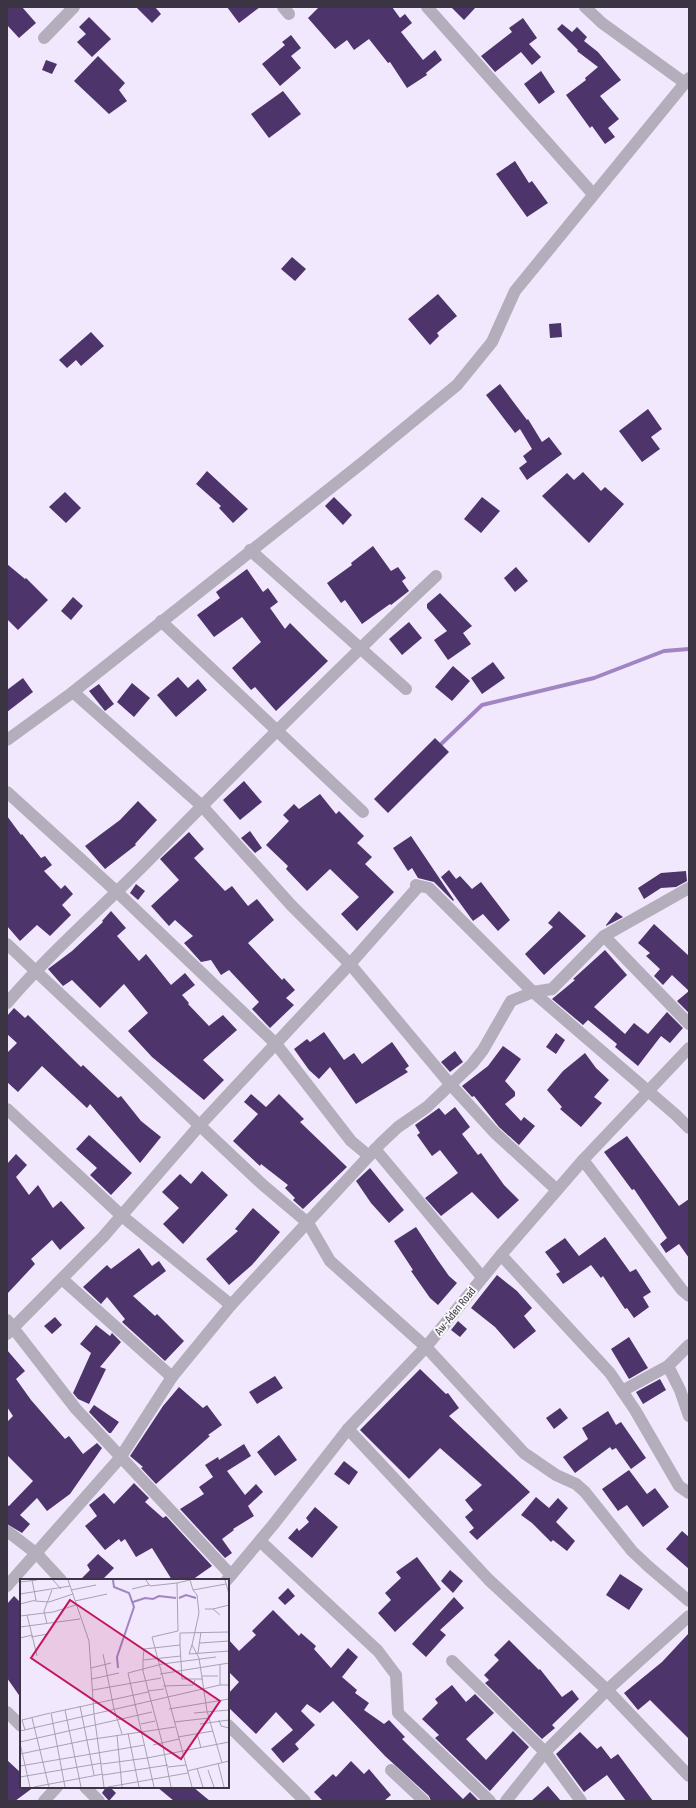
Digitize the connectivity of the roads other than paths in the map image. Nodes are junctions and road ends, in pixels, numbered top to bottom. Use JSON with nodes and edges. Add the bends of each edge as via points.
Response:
{"nodes":[{"id":1,"x":74,"y":7,"type":"edge"},
{"id":2,"x":426,"y":7,"type":"edge"},
{"id":3,"x":585,"y":7,"type":"edge"},
{"id":4,"x":44,"y":38,"type":"dead end"},
{"id":5,"x":687,"y":80,"type":"edge"},
{"id":6,"x":593,"y":194,"type":"junction"},
{"id":7,"x":250,"y":550,"type":"junction"},
{"id":8,"x":436,"y":576,"type":"dead end"},
{"id":9,"x":161,"y":621,"type":"junction"},
{"id":10,"x":360,"y":647,"type":"junction"},
{"id":11,"x":406,"y":689,"type":"dead end"},
{"id":12,"x":72,"y":692,"type":"junction"},
{"id":13,"x":276,"y":730,"type":"junction"},
{"id":14,"x":7,"y":740,"type":"edge"},
{"id":15,"x":7,"y":792,"type":"edge"},
{"id":16,"x":202,"y":806,"type":"junction"},
{"id":17,"x":363,"y":812,"type":"dead end"},
{"id":18,"x":689,"y":888,"type":"edge"},
{"id":19,"x":117,"y":892,"type":"junction"},
{"id":20,"x":604,"y":936,"type":"junction"},
{"id":21,"x":7,"y":944,"type":"edge"},
{"id":22,"x":350,"y":964,"type":"junction"},
{"id":23,"x":35,"y":970,"type":"junction"},
{"id":24,"x":533,"y":992,"type":"junction"},
{"id":25,"x":7,"y":1003,"type":"edge"},
{"id":26,"x":689,"y":1024,"type":"edge"},
{"id":27,"x":276,"y":1044,"type":"junction"},
{"id":28,"x":689,"y":1048,"type":"edge"},
{"id":29,"x":450,"y":1084,"type":"junction"},
{"id":30,"x":647,"y":1091,"type":"junction"},
{"id":31,"x":7,"y":1109,"type":"edge"},
{"id":32,"x":200,"y":1125,"type":"junction"},
{"id":33,"x":689,"y":1128,"type":"edge"},
{"id":34,"x":372,"y":1153,"type":"junction"},
{"id":35,"x":583,"y":1160,"type":"junction"},
{"id":36,"x":557,"y":1190,"type":"junction"},
{"id":37,"x":122,"y":1216,"type":"junction"},
{"id":38,"x":308,"y":1223,"type":"junction"},
{"id":39,"x":501,"y":1255,"type":"junction"},
{"id":40,"x":482,"y":1277,"type":"junction"},
{"id":41,"x":62,"y":1279,"type":"junction"},
{"id":42,"x":689,"y":1296,"type":"edge"},
{"id":43,"x":231,"y":1305,"type":"junction"},
{"id":44,"x":9,"y":1327,"type":"edge"},
{"id":45,"x":689,"y":1345,"type":"edge"},
{"id":46,"x":426,"y":1347,"type":"junction"},
{"id":47,"x":668,"y":1366,"type":"junction"},
{"id":48,"x":172,"y":1377,"type":"junction"},
{"id":49,"x":622,"y":1391,"type":"junction"},
{"id":50,"x":689,"y":1416,"type":"edge"},
{"id":51,"x":348,"y":1429,"type":"junction"},
{"id":52,"x":120,"y":1458,"type":"junction"},
{"id":53,"x":689,"y":1493,"type":"edge"},
{"id":54,"x":7,"y":1531,"type":"edge"},
{"id":55,"x":260,"y":1541,"type":"junction"},
{"id":56,"x":37,"y":1554,"type":"junction"},
{"id":57,"x":229,"y":1578,"type":"edge"},
{"id":58,"x":60,"y":1579,"type":"edge"},
{"id":59,"x":7,"y":1586,"type":"edge"},
{"id":60,"x":689,"y":1601,"type":"edge"},
{"id":61,"x":689,"y":1616,"type":"edge"},
{"id":62,"x":452,"y":1661,"type":"dead end"},
{"id":63,"x":607,"y":1690,"type":"junction"},
{"id":64,"x":7,"y":1712,"type":"edge"},
{"id":65,"x":20,"y":1725,"type":"edge"},
{"id":66,"x":229,"y":1726,"type":"edge"},
{"id":67,"x":545,"y":1752,"type":"junction"},
{"id":68,"x":391,"y":1770,"type":"dead end"},
{"id":69,"x":689,"y":1776,"type":"edge"},
{"id":70,"x":56,"y":1788,"type":"edge"},
{"id":71,"x":86,"y":1788,"type":"edge"},
{"id":72,"x":300,"y":1799,"type":"edge"},
{"id":73,"x":44,"y":1801,"type":"edge"},
{"id":74,"x":99,"y":1801,"type":"edge"},
{"id":75,"x":424,"y":1801,"type":"edge"},
{"id":76,"x":490,"y":1801,"type":"edge"},
{"id":77,"x":506,"y":1801,"type":"edge"},
{"id":78,"x":581,"y":1801,"type":"edge"}],
"edges":[{"from":1,"to":4,"type":"street"},
{"from":2,"to":6,"type":"street"},
{"from":3,"to":5,"type":"street","via":[[602,23]]},
{"from":5,"to":6,"type":"street"},
{"from":6,"to":7,"type":"street","via":[[515,291],[492,342],[457,385]]},
{"from":7,"to":9,"type":"street"},
{"from":7,"to":10,"type":"street"},
{"from":8,"to":10,"type":"street"},
{"from":9,"to":12,"type":"street"},
{"from":9,"to":13,"type":"street"},
{"from":10,"to":11,"type":"street"},
{"from":10,"to":13,"type":"street"},
{"from":12,"to":14,"type":"street"},
{"from":12,"to":16,"type":"street"},
{"from":13,"to":16,"type":"street"},
{"from":13,"to":17,"type":"street"},
{"from":15,"to":19,"type":"street"},
{"from":16,"to":19,"type":"street"},
{"from":16,"to":22,"type":"street","via":[[291,905]]},
{"from":18,"to":20,"type":"street"},
{"from":19,"to":23,"type":"street"},
{"from":19,"to":27,"type":"street"},
{"from":20,"to":24,"type":"street","via":[[552,989]]},
{"from":20,"to":26,"type":"street"},
{"from":21,"to":23,"type":"street"},
{"from":22,"to":24,"type":"street","via":[[416,885],[430,888]]},
{"from":22,"to":27,"type":"street"},
{"from":22,"to":29,"type":"street"},
{"from":23,"to":25,"type":"street"},
{"from":23,"to":32,"type":"street"},
{"from":24,"to":29,"type":"street","via":[[511,1001],[483,1050]]},
{"from":24,"to":30,"type":"street"},
{"from":27,"to":32,"type":"street"},
{"from":27,"to":34,"type":"street","via":[[352,1141]]},
{"from":28,"to":30,"type":"street","name":"Aw-Aden Road"},
{"from":29,"to":34,"type":"street","via":[[427,1107],[398,1127]]},
{"from":29,"to":36,"type":"street","via":[[494,1132]]},
{"from":30,"to":33,"type":"street"},
{"from":30,"to":35,"type":"street","name":"Aw-Aden Road"},
{"from":31,"to":37,"type":"street"},
{"from":32,"to":37,"type":"street"},
{"from":32,"to":38,"type":"street","via":[[263,1185]]},
{"from":34,"to":38,"type":"street"},
{"from":34,"to":40,"type":"street"},
{"from":35,"to":36,"type":"street","name":"Aw-Aden Road"},
{"from":35,"to":42,"type":"street"},
{"from":36,"to":39,"type":"street","name":"Aw-Aden Road"},
{"from":37,"to":41,"type":"street"},
{"from":37,"to":43,"type":"street"},
{"from":38,"to":43,"type":"street"},
{"from":38,"to":46,"type":"street","via":[[330,1260]]},
{"from":39,"to":40,"type":"street","name":"Aw-Aden Road"},
{"from":39,"to":49,"type":"street","via":[[610,1373]]},
{"from":40,"to":46,"type":"street","name":"Aw-Aden Road"},
{"from":41,"to":44,"type":"street"},
{"from":41,"to":48,"type":"street"},
{"from":43,"to":48,"type":"street"},
{"from":44,"to":52,"type":"street"},
{"from":45,"to":47,"type":"street"},
{"from":46,"to":51,"type":"street","name":"Aw-Aden Road"},
{"from":46,"to":60,"type":"street","via":[[524,1453],[585,1492],[632,1551]]},
{"from":47,"to":49,"type":"street"},
{"from":47,"to":50,"type":"street"},
{"from":48,"to":52,"type":"street"},
{"from":49,"to":53,"type":"street","via":[[679,1486]]},
{"from":51,"to":55,"type":"street","name":"Aw-Aden Road"},
{"from":51,"to":63,"type":"street","via":[[489,1580]]},
{"from":52,"to":56,"type":"street"},
{"from":52,"to":57,"type":"street"},
{"from":54,"to":56,"type":"street"},
{"from":55,"to":57,"type":"street","name":"Aw-Aden Road"},
{"from":55,"to":76,"type":"street","via":[[378,1651],[396,1675],[398,1713]]},
{"from":56,"to":58,"type":"street"},
{"from":56,"to":59,"type":"street"},
{"from":61,"to":63,"type":"street"},
{"from":62,"to":67,"type":"street"},
{"from":63,"to":67,"type":"street"},
{"from":63,"to":69,"type":"street"},
{"from":64,"to":65,"type":"street"},
{"from":66,"to":72,"type":"street"},
{"from":67,"to":77,"type":"street"},
{"from":67,"to":78,"type":"street"},
{"from":68,"to":75,"type":"street"},
{"from":70,"to":73,"type":"street"},
{"from":71,"to":74,"type":"street"}]}
